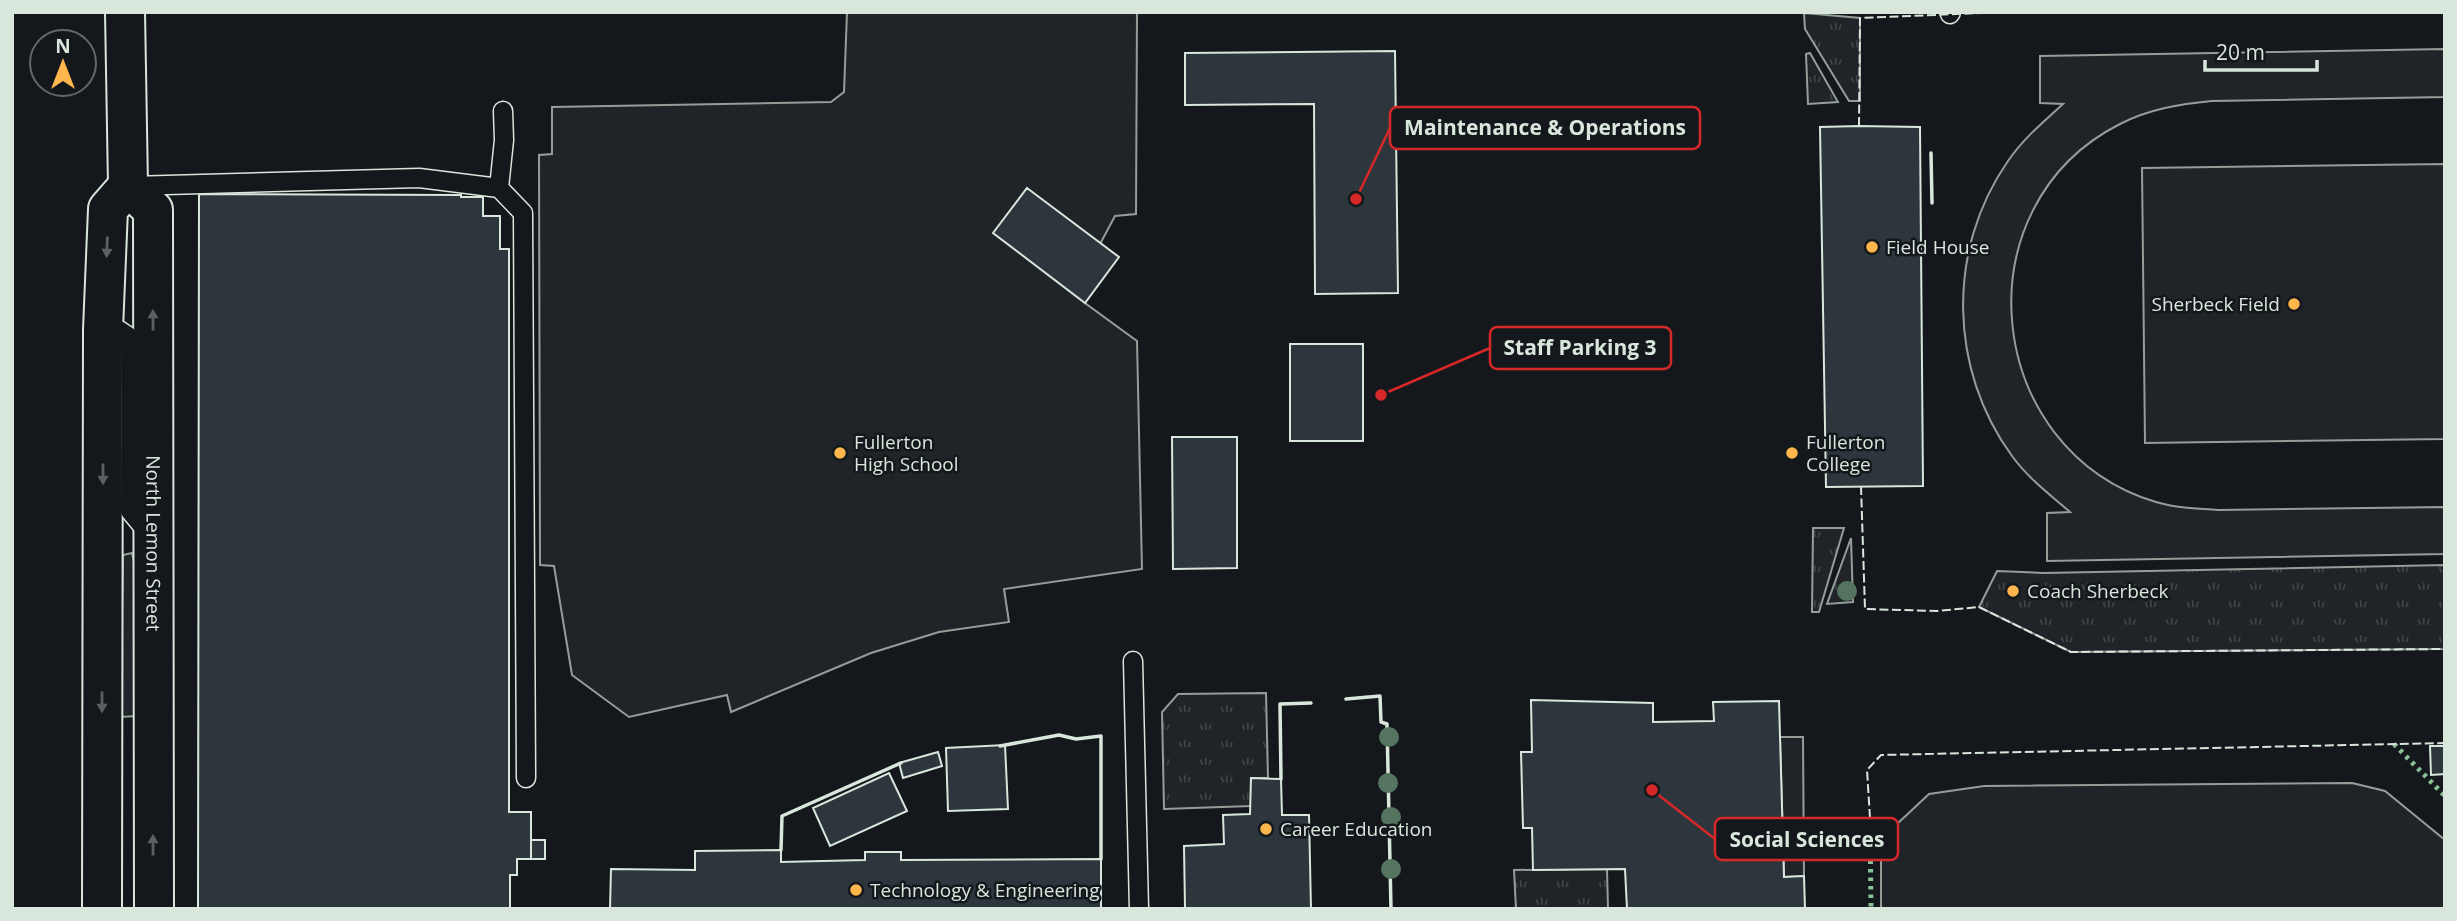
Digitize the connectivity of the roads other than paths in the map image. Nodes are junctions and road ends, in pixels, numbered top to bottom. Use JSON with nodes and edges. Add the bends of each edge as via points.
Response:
{"nodes":[{"id":1,"x":125,"y":12,"type":"edge"},
{"id":2,"x":503,"y":111,"type":"dead end"},
{"id":3,"x":128,"y":186,"type":"junction"},
{"id":4,"x":499,"y":188,"type":"junction"},
{"id":5,"x":103,"y":330,"type":"junction"},
{"id":6,"x":154,"y":540,"type":"junction"},
{"id":7,"x":1133,"y":661,"type":"dead end"},
{"id":8,"x":526,"y":778,"type":"dead end"},
{"id":9,"x":103,"y":909,"type":"edge"},
{"id":10,"x":154,"y":909,"type":"edge"},
{"id":11,"x":1139,"y":909,"type":"edge"}],
"edges":[{"from":1,"to":3,"type":"street"},
{"from":2,"to":4,"type":"lane","via":[[505,140]]},
{"from":3,"to":4,"type":"lane","via":[[419,178]]},
{"from":3,"to":5,"type":"street","one_way":true,"via":[[108,209]]},
{"from":6,"to":3,"type":"street","name":"North Lemon Street","one_way":true,"via":[[153,210]]},
{"from":4,"to":8,"type":"lane","via":[[523,213]]},
{"from":5,"to":6,"type":"lane","via":[[119,330],[128,336],[130,511]]},
{"from":5,"to":9,"type":"street","one_way":true},
{"from":10,"to":6,"type":"street","name":"North Lemon Street","one_way":true},
{"from":7,"to":11,"type":"lane"}]}
